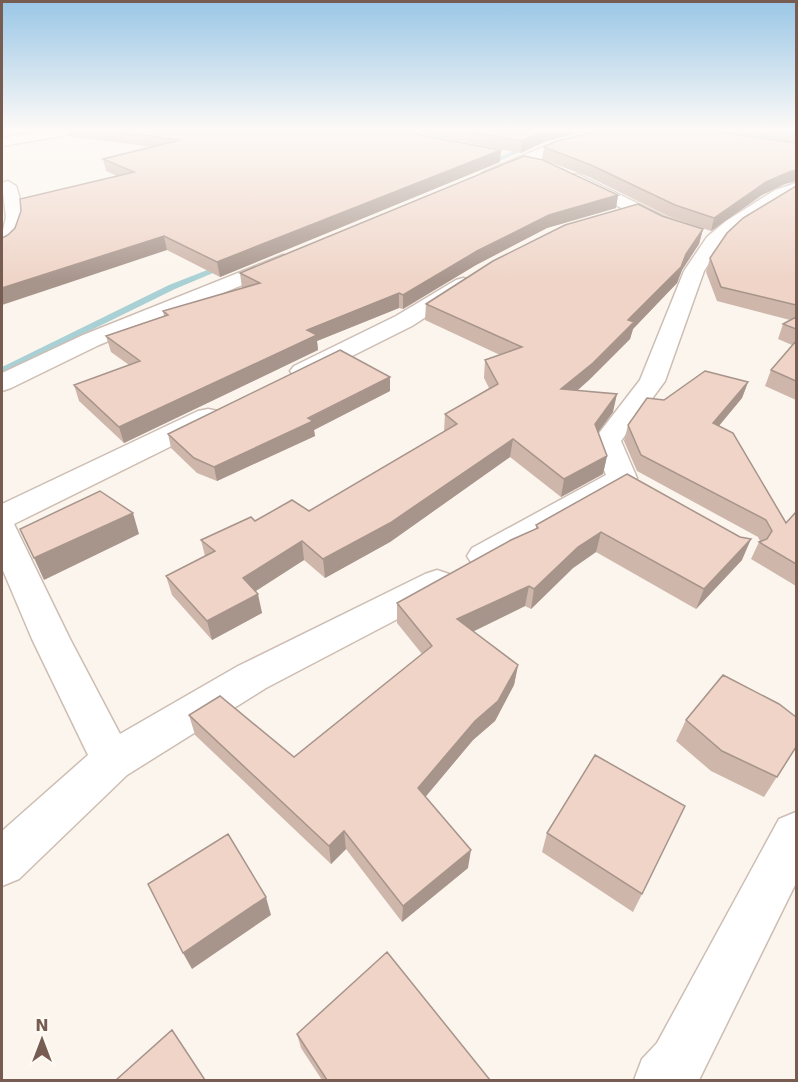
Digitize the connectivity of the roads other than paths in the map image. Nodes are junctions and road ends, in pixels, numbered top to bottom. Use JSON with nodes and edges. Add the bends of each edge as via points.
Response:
{"nodes":[{"id":1,"x":581,"y":181,"type":"edge"},
{"id":2,"x":8,"y":186,"type":"dead end"},
{"id":3,"x":796,"y":188,"type":"edge"},
{"id":4,"x":635,"y":210,"type":"junction"},
{"id":5,"x":600,"y":220,"type":"edge"},
{"id":6,"x":698,"y":235,"type":"junction"},
{"id":7,"x":2,"y":245,"type":"edge"},
{"id":8,"x":299,"y":254,"type":"edge"},
{"id":9,"x":484,"y":271,"type":"edge"},
{"id":10,"x":2,"y":383,"type":"edge"},
{"id":11,"x":277,"y":383,"type":"edge"},
{"id":12,"x":224,"y":409,"type":"edge"},
{"id":13,"x":622,"y":478,"type":"junction"},
{"id":14,"x":652,"y":495,"type":"edge"},
{"id":15,"x":2,"y":517,"type":"edge"},
{"id":16,"x":2,"y":531,"type":"edge"},
{"id":17,"x":112,"y":761,"type":"junction"},
{"id":18,"x":796,"y":835,"type":"edge"},
{"id":19,"x":2,"y":861,"type":"edge"},
{"id":20,"x":679,"y":1075,"type":"edge"}],
"edges":[{"from":1,"to":4,"type":"street"},
{"from":2,"to":7,"type":"street","via":[[17,217],[16,226]]},
{"from":3,"to":6,"type":"street","via":[[732,225]]},
{"from":4,"to":5,"type":"street"},
{"from":4,"to":6,"type":"street"},
{"from":6,"to":13,"type":"street","via":[[694,272],[652,381],[607,441]]},
{"from":8,"to":10,"type":"street","via":[[91,340]]},
{"from":9,"to":11,"type":"street","via":[[404,321]]},
{"from":12,"to":15,"type":"street"},
{"from":13,"to":14,"type":"street"},
{"from":13,"to":17,"type":"street","via":[[414,596],[252,677]]},
{"from":16,"to":17,"type":"street"},
{"from":17,"to":19,"type":"street"},
{"from":18,"to":20,"type":"street"}]}
